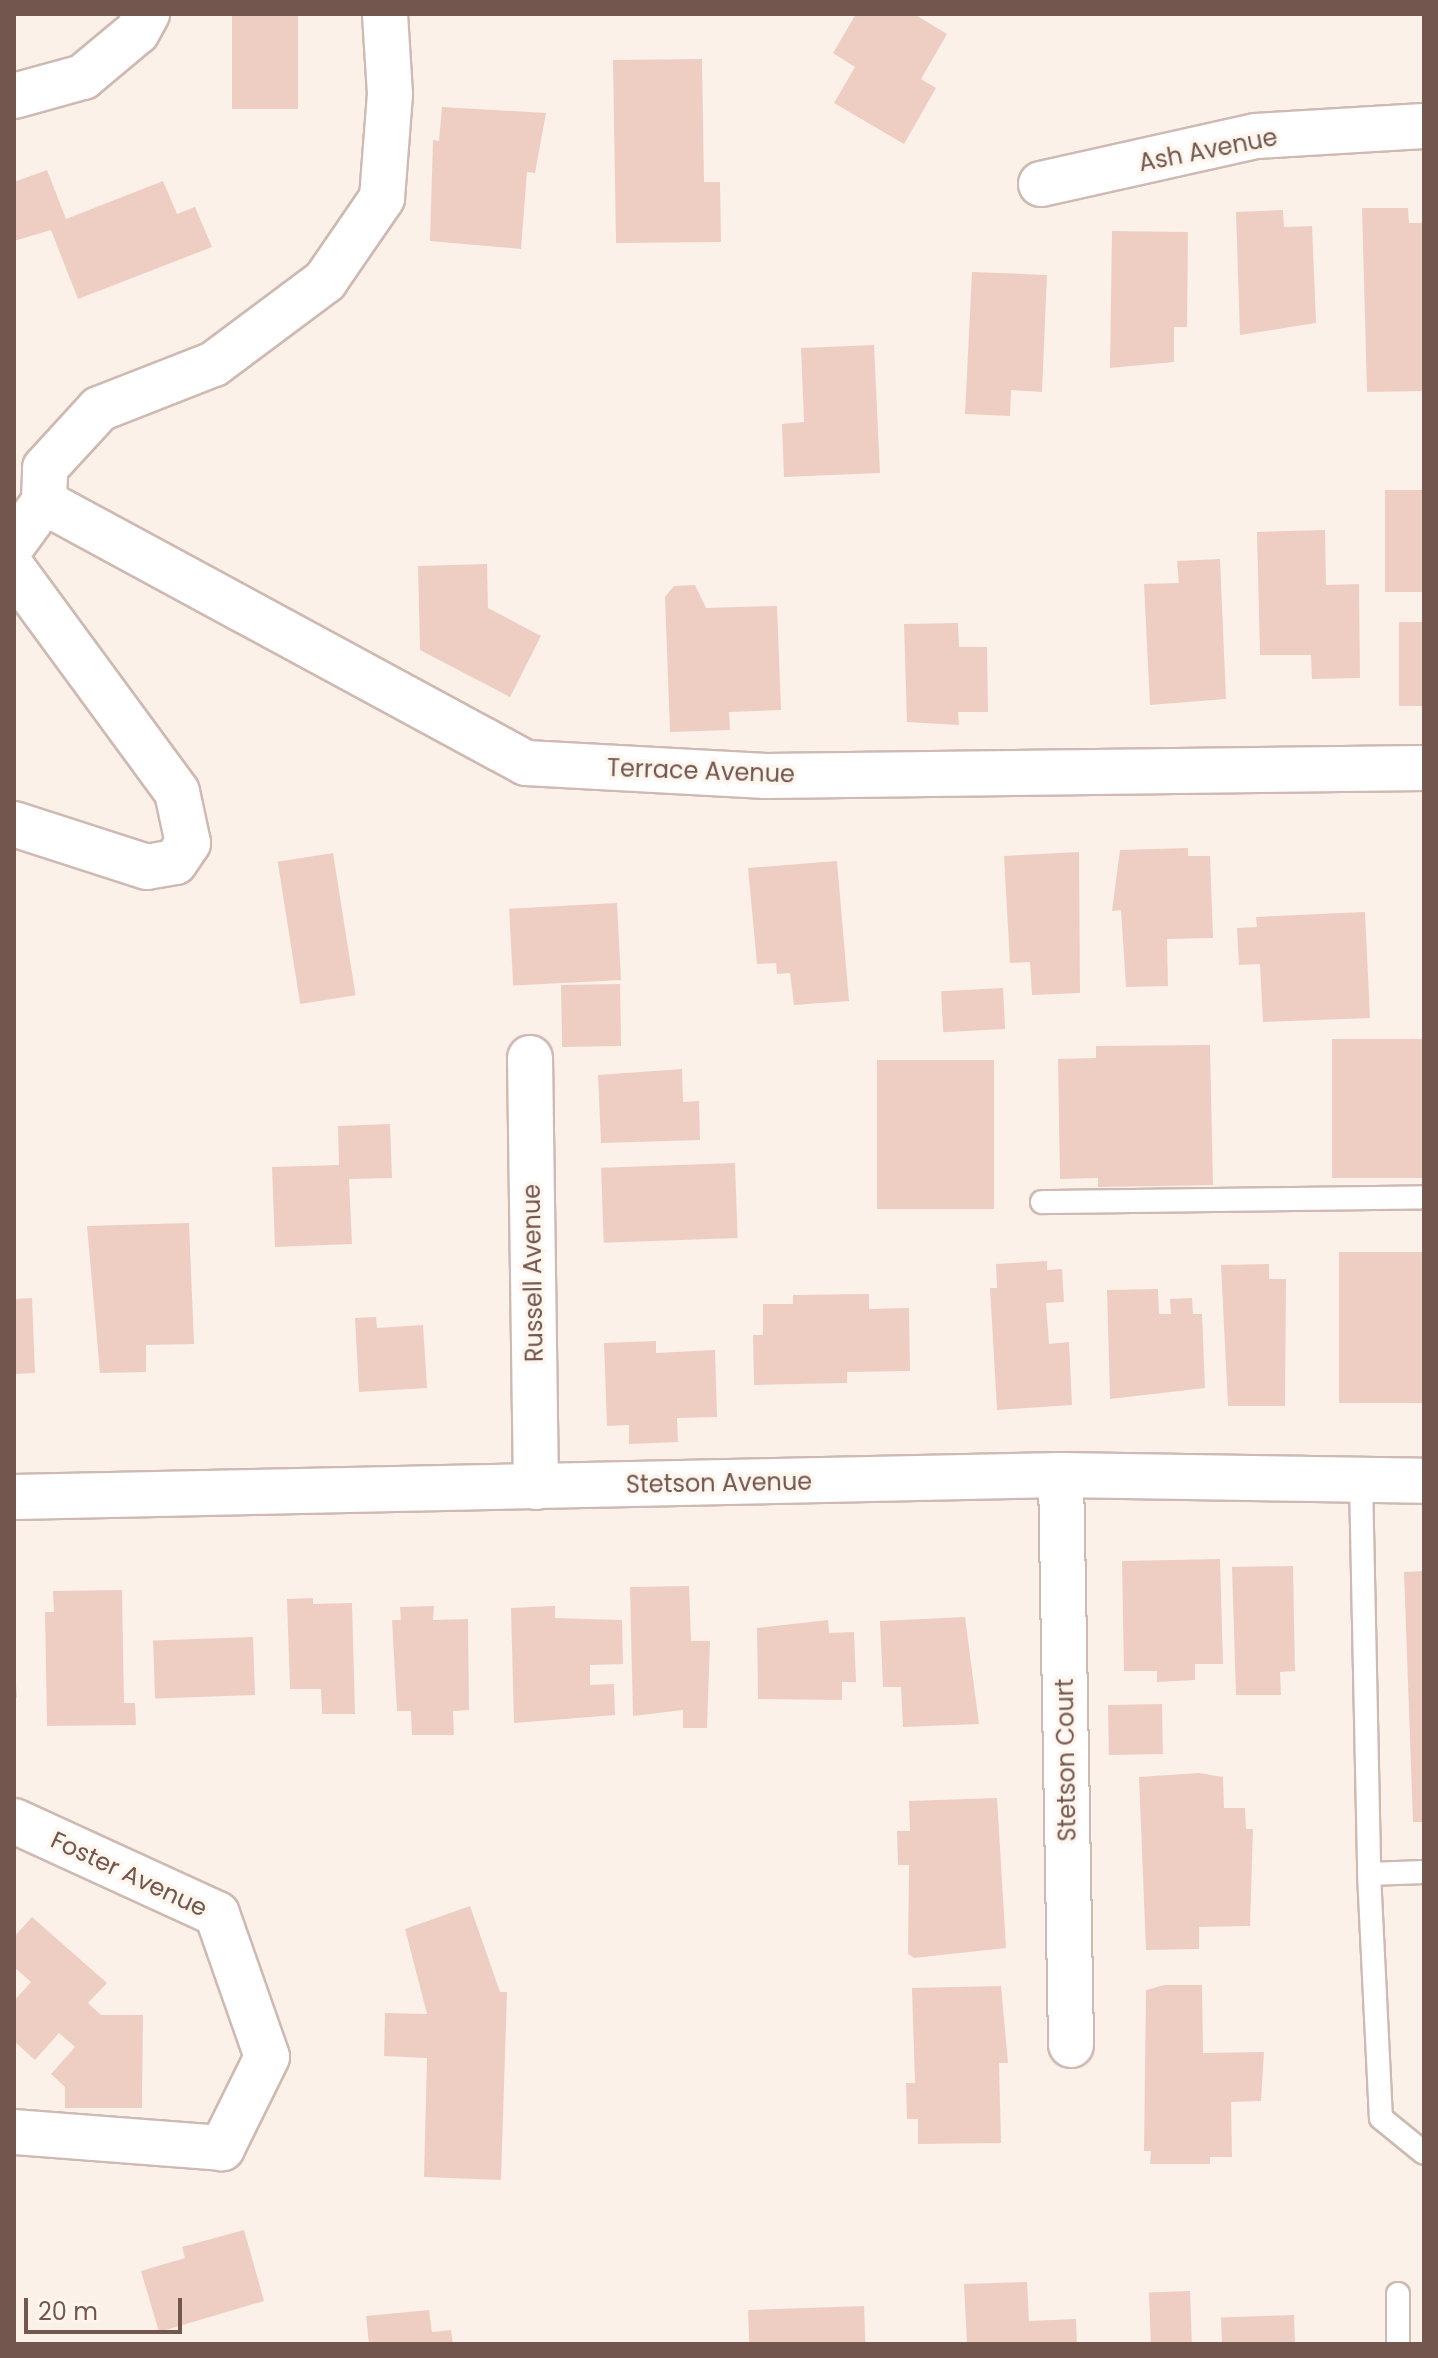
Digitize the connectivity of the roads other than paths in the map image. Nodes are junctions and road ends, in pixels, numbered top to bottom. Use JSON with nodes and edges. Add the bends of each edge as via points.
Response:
{"nodes":[{"id":1,"x":147,"y":14,"type":"edge"},
{"id":2,"x":385,"y":14,"type":"edge"},
{"id":3,"x":14,"y":96,"type":"edge"},
{"id":4,"x":1424,"y":126,"type":"edge"},
{"id":5,"x":1041,"y":184,"type":"dead end"},
{"id":6,"x":44,"y":502,"type":"junction"},
{"id":7,"x":14,"y":543,"type":"edge"},
{"id":8,"x":14,"y":570,"type":"edge"},
{"id":9,"x":1424,"y":768,"type":"edge"},
{"id":10,"x":14,"y":824,"type":"edge"},
{"id":11,"x":530,"y":1058,"type":"dead end"},
{"id":12,"x":1424,"y":1197,"type":"edge"},
{"id":13,"x":1042,"y":1202,"type":"dead end"},
{"id":14,"x":1061,"y":1475,"type":"junction"},
{"id":15,"x":1361,"y":1480,"type":"junction"},
{"id":16,"x":1424,"y":1481,"type":"edge"},
{"id":17,"x":536,"y":1487,"type":"junction"},
{"id":18,"x":14,"y":1497,"type":"edge"},
{"id":19,"x":14,"y":1821,"type":"edge"},
{"id":20,"x":1424,"y":1872,"type":"edge"},
{"id":21,"x":1369,"y":1874,"type":"junction"},
{"id":22,"x":1071,"y":2045,"type":"dead end"},
{"id":23,"x":14,"y":2132,"type":"edge"},
{"id":24,"x":1424,"y":2153,"type":"edge"},
{"id":25,"x":1398,"y":2294,"type":"dead end"},
{"id":26,"x":1398,"y":2344,"type":"edge"}],
"edges":[{"from":1,"to":3,"type":"street","via":[[137,32],[83,77]]},
{"from":2,"to":6,"type":"street","via":[[390,94],[382,198],[325,281],[214,364],[99,409],[45,468]]},
{"from":4,"to":5,"type":"street","name":"Ash Avenue","via":[[1256,136]]},
{"from":6,"to":7,"type":"street"},
{"from":6,"to":9,"type":"street","name":"Terrace Avenue","via":[[526,763],[766,776]]},
{"from":8,"to":10,"type":"street","via":[[177,792],[188,843],[175,862],[147,867]]},
{"from":11,"to":17,"type":"street","name":"Russell Avenue"},
{"from":12,"to":13,"type":"lane"},
{"from":14,"to":15,"type":"street","name":"Stetson Avenue"},
{"from":14,"to":17,"type":"street","name":"Stetson Avenue"},
{"from":14,"to":22,"type":"street","name":"Stetson Court"},
{"from":15,"to":16,"type":"street","name":"Stetson Avenue"},
{"from":15,"to":21,"type":"lane"},
{"from":17,"to":18,"type":"street","name":"Stetson Avenue"},
{"from":19,"to":23,"type":"street","name":"Foster Avenue","via":[[217,1914],[267,2057],[222,2148]]},
{"from":20,"to":21,"type":"lane"},
{"from":21,"to":24,"type":"lane","via":[[1381,2118]]},
{"from":25,"to":26,"type":"lane"}]}
